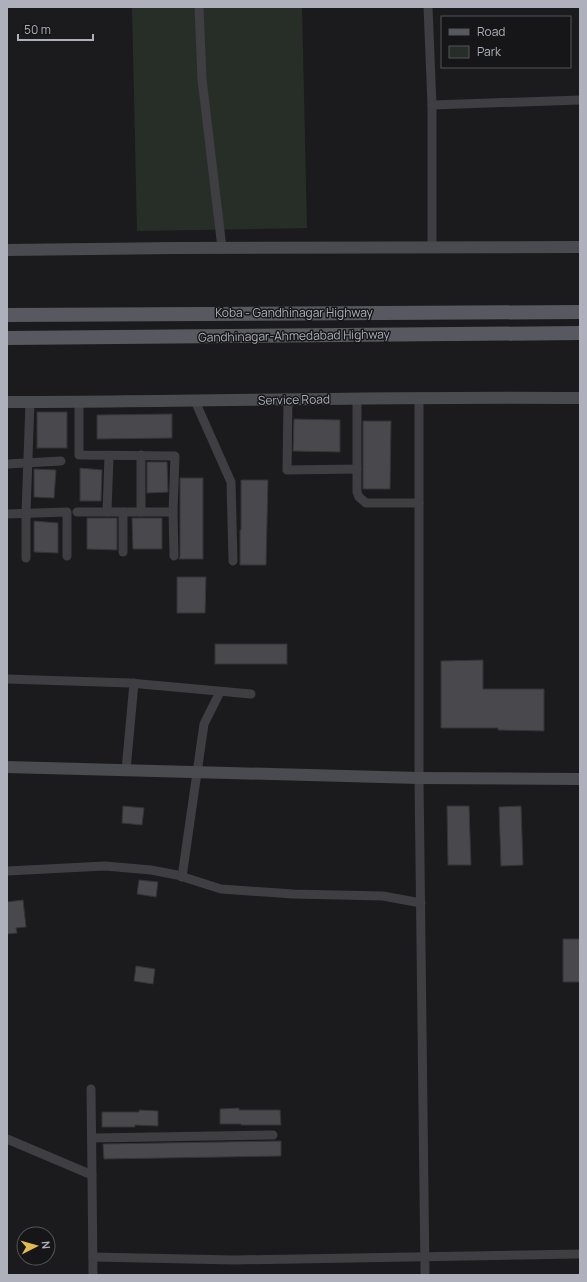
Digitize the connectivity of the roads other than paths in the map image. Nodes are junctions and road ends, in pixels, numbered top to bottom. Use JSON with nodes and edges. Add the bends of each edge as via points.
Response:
{"nodes":[{"id":1,"x":199,"y":7,"type":"edge"},
{"id":2,"x":428,"y":7,"type":"edge"},
{"id":3,"x":580,"y":100,"type":"edge"},
{"id":4,"x":432,"y":105,"type":"junction"},
{"id":5,"x":432,"y":247,"type":"junction"},
{"id":6,"x":580,"y":247,"type":"edge"},
{"id":7,"x":222,"y":248,"type":"junction"},
{"id":8,"x":7,"y":250,"type":"edge"},
{"id":9,"x":580,"y":312,"type":"edge"},
{"id":10,"x":7,"y":315,"type":"edge"},
{"id":11,"x":580,"y":333,"type":"edge"},
{"id":12,"x":7,"y":338,"type":"edge"},
{"id":13,"x":419,"y":397,"type":"junction"},
{"id":14,"x":357,"y":398,"type":"junction"},
{"id":15,"x":580,"y":398,"type":"edge"},
{"id":16,"x":288,"y":400,"type":"junction"},
{"id":17,"x":79,"y":401,"type":"junction"},
{"id":18,"x":195,"y":401,"type":"junction"},
{"id":19,"x":7,"y":402,"type":"edge"},
{"id":20,"x":30,"y":402,"type":"junction"},
{"id":21,"x":141,"y":455,"type":"junction"},
{"id":22,"x":109,"y":456,"type":"junction"},
{"id":23,"x":61,"y":461,"type":"dead end"},
{"id":24,"x":28,"y":462,"type":"junction"},
{"id":25,"x":7,"y":464,"type":"edge"},
{"id":26,"x":357,"y":469,"type":"junction"},
{"id":27,"x":419,"y":503,"type":"junction"},
{"id":28,"x":77,"y":512,"type":"dead end"},
{"id":29,"x":108,"y":512,"type":"junction"},
{"id":30,"x":123,"y":512,"type":"junction"},
{"id":31,"x":141,"y":512,"type":"junction"},
{"id":32,"x":173,"y":512,"type":"junction"},
{"id":33,"x":26,"y":513,"type":"junction"},
{"id":34,"x":7,"y":514,"type":"edge"},
{"id":35,"x":123,"y":552,"type":"dead end"},
{"id":36,"x":67,"y":556,"type":"dead end"},
{"id":37,"x":174,"y":556,"type":"dead end"},
{"id":38,"x":26,"y":558,"type":"dead end"},
{"id":39,"x":233,"y":562,"type":"dead end"},
{"id":40,"x":7,"y":679,"type":"edge"},
{"id":41,"x":134,"y":683,"type":"junction"},
{"id":42,"x":220,"y":692,"type":"junction"},
{"id":43,"x":251,"y":694,"type":"dead end"},
{"id":44,"x":7,"y":767,"type":"edge"},
{"id":45,"x":126,"y":770,"type":"junction"},
{"id":46,"x":198,"y":771,"type":"junction"},
{"id":47,"x":420,"y":778,"type":"junction"},
{"id":48,"x":580,"y":779,"type":"edge"},
{"id":49,"x":7,"y":871,"type":"edge"},
{"id":50,"x":182,"y":877,"type":"junction"},
{"id":51,"x":421,"y":903,"type":"junction"},
{"id":52,"x":91,"y":1089,"type":"dead end"},
{"id":53,"x":273,"y":1135,"type":"dead end"},
{"id":54,"x":92,"y":1138,"type":"junction"},
{"id":55,"x":7,"y":1139,"type":"edge"},
{"id":56,"x":92,"y":1175,"type":"junction"},
{"id":57,"x":580,"y":1254,"type":"edge"},
{"id":58,"x":425,"y":1256,"type":"junction"},
{"id":59,"x":93,"y":1257,"type":"junction"},
{"id":60,"x":93,"y":1275,"type":"edge"},
{"id":61,"x":426,"y":1275,"type":"edge"}],
"edges":[{"from":1,"to":7,"type":"street","via":[[202,79]]},
{"from":2,"to":4,"type":"street"},
{"from":3,"to":4,"type":"street"},
{"from":4,"to":5,"type":"street"},
{"from":5,"to":6,"type":"street"},
{"from":5,"to":7,"type":"street"},
{"from":7,"to":8,"type":"street"},
{"from":9,"to":10,"type":"main road","name":"Koba - Gandhinagar Highway"},
{"from":11,"to":12,"type":"main road","name":"Gandhinagar-Ahmedabad Highway"},
{"from":13,"to":14,"type":"street","name":"Service Road"},
{"from":13,"to":15,"type":"street","name":"Service Road"},
{"from":13,"to":27,"type":"street"},
{"from":14,"to":16,"type":"street","name":"Service Road"},
{"from":14,"to":26,"type":"street"},
{"from":16,"to":18,"type":"street","name":"Service Road"},
{"from":16,"to":26,"type":"street","via":[[287,470]]},
{"from":17,"to":18,"type":"street","name":"Service Road"},
{"from":17,"to":20,"type":"street","name":"Service Road"},
{"from":17,"to":22,"type":"street","via":[[79,455]]},
{"from":18,"to":39,"type":"street","via":[[231,482]]},
{"from":19,"to":20,"type":"street","name":"Service Road"},
{"from":20,"to":24,"type":"street"},
{"from":21,"to":22,"type":"street"},
{"from":21,"to":31,"type":"street"},
{"from":21,"to":32,"type":"street","via":[[175,456]]},
{"from":22,"to":29,"type":"street"},
{"from":23,"to":24,"type":"street"},
{"from":24,"to":25,"type":"street"},
{"from":24,"to":33,"type":"street"},
{"from":26,"to":27,"type":"street","via":[[357,492],[362,501]]},
{"from":27,"to":47,"type":"street"},
{"from":28,"to":29,"type":"street"},
{"from":29,"to":30,"type":"street"},
{"from":30,"to":31,"type":"street"},
{"from":30,"to":35,"type":"street"},
{"from":31,"to":32,"type":"street"},
{"from":32,"to":37,"type":"street"},
{"from":33,"to":34,"type":"street"},
{"from":33,"to":36,"type":"street","via":[[67,512]]},
{"from":33,"to":38,"type":"street"},
{"from":40,"to":41,"type":"street"},
{"from":41,"to":42,"type":"street"},
{"from":41,"to":45,"type":"street"},
{"from":42,"to":43,"type":"street"},
{"from":42,"to":46,"type":"street","via":[[204,724]]},
{"from":44,"to":45,"type":"street"},
{"from":45,"to":46,"type":"street"},
{"from":46,"to":47,"type":"street"},
{"from":46,"to":50,"type":"street"},
{"from":47,"to":48,"type":"street"},
{"from":47,"to":51,"type":"street"},
{"from":49,"to":50,"type":"street","via":[[106,866],[151,870]]},
{"from":50,"to":51,"type":"street","via":[[221,889],[377,896]]},
{"from":51,"to":58,"type":"street"},
{"from":52,"to":54,"type":"street"},
{"from":53,"to":54,"type":"street"},
{"from":54,"to":56,"type":"street"},
{"from":55,"to":56,"type":"street"},
{"from":56,"to":59,"type":"street"},
{"from":57,"to":58,"type":"street"},
{"from":58,"to":59,"type":"street","via":[[234,1260]]},
{"from":58,"to":61,"type":"street"},
{"from":59,"to":60,"type":"street"}]}
